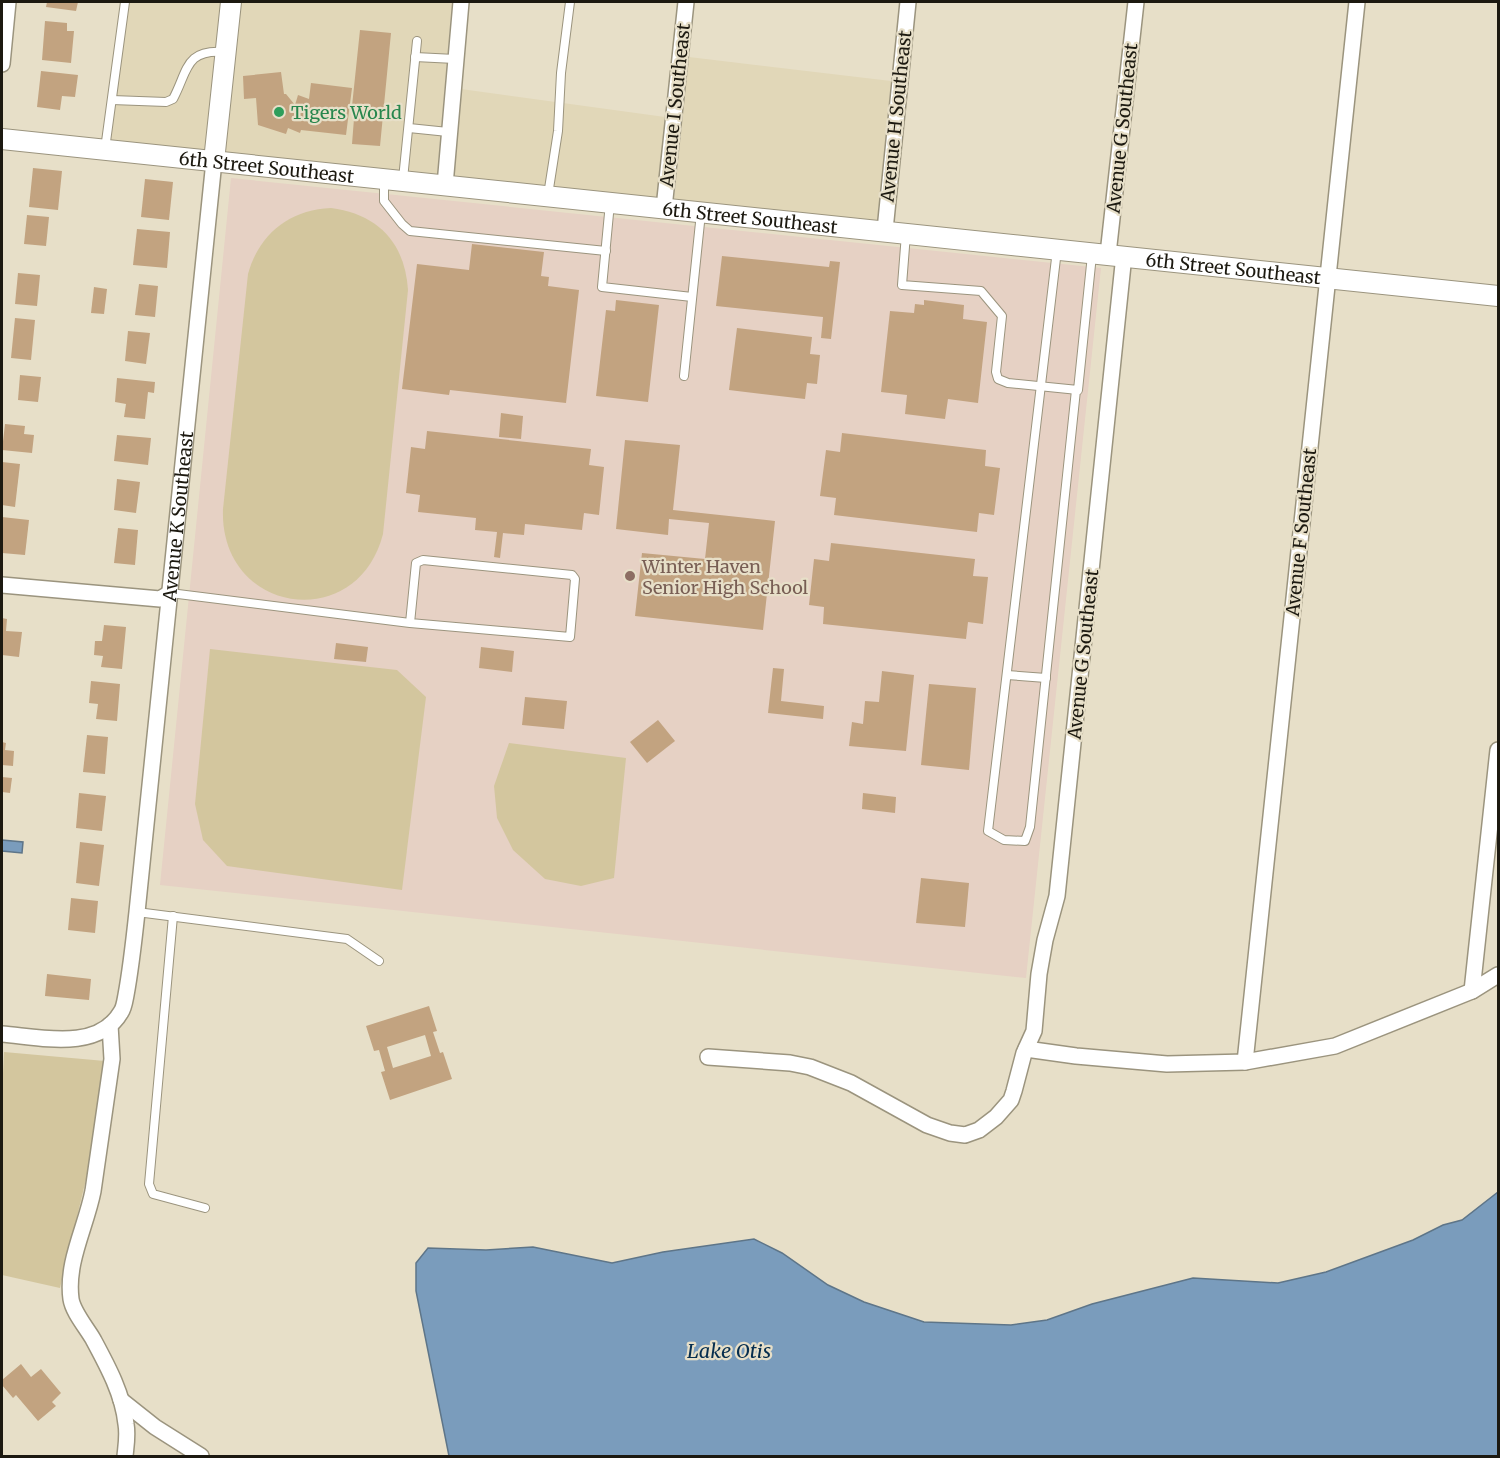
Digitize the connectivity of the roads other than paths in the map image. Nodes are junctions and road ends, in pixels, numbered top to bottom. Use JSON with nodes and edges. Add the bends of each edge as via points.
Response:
{"nodes":[{"id":1,"x":8,"y":2,"type":"edge"},
{"id":2,"x":125,"y":2,"type":"edge"},
{"id":3,"x":231,"y":2,"type":"edge"},
{"id":4,"x":461,"y":2,"type":"edge"},
{"id":5,"x":570,"y":2,"type":"edge"},
{"id":6,"x":686,"y":2,"type":"edge"},
{"id":7,"x":908,"y":2,"type":"edge"},
{"id":8,"x":1136,"y":2,"type":"edge"},
{"id":9,"x":1357,"y":2,"type":"edge"},
{"id":10,"x":417,"y":42,"type":"dead end"},
{"id":11,"x":225,"y":52,"type":"junction"},
{"id":12,"x":415,"y":57,"type":"junction"},
{"id":13,"x":455,"y":59,"type":"junction"},
{"id":14,"x":2,"y":64,"type":"edge"},
{"id":15,"x":112,"y":100,"type":"junction"},
{"id":16,"x":409,"y":129,"type":"junction"},
{"id":17,"x":448,"y":132,"type":"junction"},
{"id":18,"x":2,"y":139,"type":"edge"},
{"id":19,"x":105,"y":150,"type":"junction"},
{"id":20,"x":214,"y":161,"type":"junction"},
{"id":21,"x":393,"y":180,"type":"junction"},
{"id":22,"x":445,"y":185,"type":"junction"},
{"id":23,"x":548,"y":195,"type":"junction"},
{"id":24,"x":610,"y":202,"type":"junction"},
{"id":25,"x":664,"y":208,"type":"junction"},
{"id":26,"x":701,"y":211,"type":"junction"},
{"id":27,"x":885,"y":230,"type":"junction"},
{"id":28,"x":906,"y":233,"type":"junction"},
{"id":29,"x":1057,"y":248,"type":"junction"},
{"id":30,"x":606,"y":251,"type":"junction"},
{"id":31,"x":1108,"y":254,"type":"junction"},
{"id":32,"x":1328,"y":277,"type":"junction"},
{"id":33,"x":1498,"y":296,"type":"edge"},
{"id":34,"x":692,"y":297,"type":"junction"},
{"id":35,"x":684,"y":375,"type":"dead end"},
{"id":36,"x":1042,"y":387,"type":"junction"},
{"id":37,"x":1076,"y":390,"type":"junction"},
{"id":38,"x":2,"y":585,"type":"edge"},
{"id":39,"x":170,"y":593,"type":"junction"},
{"id":40,"x":410,"y":622,"type":"junction"},
{"id":41,"x":1007,"y":675,"type":"junction"},
{"id":42,"x":1046,"y":678,"type":"junction"},
{"id":43,"x":1498,"y":750,"type":"edge"},
{"id":44,"x":137,"y":912,"type":"junction"},
{"id":45,"x":173,"y":916,"type":"junction"},
{"id":46,"x":379,"y":961,"type":"dead end"},
{"id":47,"x":1498,"y":975,"type":"edge"},
{"id":48,"x":1472,"y":991,"type":"junction"},
{"id":49,"x":110,"y":1025,"type":"junction"},
{"id":50,"x":2,"y":1034,"type":"edge"},
{"id":51,"x":1026,"y":1049,"type":"junction"},
{"id":52,"x":708,"y":1057,"type":"dead end"},
{"id":53,"x":1245,"y":1062,"type":"junction"},
{"id":54,"x":205,"y":1208,"type":"dead end"},
{"id":55,"x":121,"y":1400,"type":"junction"},
{"id":56,"x":125,"y":1456,"type":"edge"},
{"id":57,"x":201,"y":1456,"type":"edge"}],
"edges":[{"from":1,"to":14,"type":"street"},
{"from":2,"to":15,"type":"lane"},
{"from":3,"to":11,"type":"street","name":"Avenue K Southeast"},
{"from":4,"to":13,"type":"street"},
{"from":5,"to":23,"type":"lane"},
{"from":6,"to":25,"type":"street","name":"Avenue I Southeast"},
{"from":7,"to":27,"type":"street","name":"Avenue H Southeast"},
{"from":8,"to":31,"type":"street","name":"Avenue G Southeast"},
{"from":9,"to":32,"type":"street","name":"Avenue F Southeast"},
{"from":10,"to":12,"type":"lane"},
{"from":11,"to":15,"type":"lane","via":[[212,51],[194,57],[173,99],[166,102]]},
{"from":11,"to":20,"type":"street","name":"Avenue K Southeast"},
{"from":12,"to":13,"type":"lane"},
{"from":12,"to":16,"type":"lane"},
{"from":13,"to":17,"type":"street"},
{"from":15,"to":19,"type":"lane"},
{"from":16,"to":17,"type":"lane"},
{"from":16,"to":21,"type":"lane"},
{"from":17,"to":22,"type":"street"},
{"from":18,"to":19,"type":"street","name":"6th Street Southeast"},
{"from":19,"to":20,"type":"street","name":"6th Street Southeast"},
{"from":20,"to":21,"type":"street","name":"6th Street Southeast"},
{"from":20,"to":39,"type":"street","name":"Avenue K Southeast"},
{"from":21,"to":22,"type":"street","name":"6th Street Southeast"},
{"from":21,"to":30,"type":"lane","via":[[384,201],[410,231]]},
{"from":22,"to":23,"type":"street","name":"6th Street Southeast"},
{"from":23,"to":24,"type":"street","name":"6th Street Southeast"},
{"from":24,"to":25,"type":"street","name":"6th Street Southeast"},
{"from":24,"to":30,"type":"lane"},
{"from":25,"to":26,"type":"street","name":"6th Street Southeast"},
{"from":26,"to":27,"type":"street","name":"6th Street Southeast"},
{"from":26,"to":34,"type":"lane"},
{"from":27,"to":28,"type":"street","name":"6th Street Southeast"},
{"from":28,"to":29,"type":"street","name":"6th Street Southeast"},
{"from":28,"to":36,"type":"lane","via":[[902,285],[981,291],[1002,316],[998,379]]},
{"from":29,"to":31,"type":"street","name":"6th Street Southeast"},
{"from":29,"to":36,"type":"lane"},
{"from":30,"to":34,"type":"lane","via":[[602,287]]},
{"from":31,"to":32,"type":"street","name":"6th Street Southeast"},
{"from":31,"to":37,"type":"lane"},
{"from":31,"to":51,"type":"street","name":"Avenue G Southeast","via":[[1063,851],[1039,974],[1034,1031]]},
{"from":32,"to":33,"type":"street","name":"6th Street Southeast"},
{"from":32,"to":53,"type":"street","name":"Avenue F Southeast"},
{"from":34,"to":35,"type":"lane"},
{"from":36,"to":37,"type":"lane"},
{"from":36,"to":41,"type":"lane"},
{"from":37,"to":42,"type":"lane"},
{"from":38,"to":39,"type":"street","via":[[160,599]]},
{"from":39,"to":40,"type":"lane"},
{"from":39,"to":44,"type":"street","name":"Avenue K Southeast"},
{"from":40,"to":40,"type":"lane","via":[[570,637],[575,579],[572,574],[423,560],[416,563]]},
{"from":41,"to":42,"type":"lane"},
{"from":41,"to":42,"type":"lane","via":[[988,831],[1004,840],[1020,842],[1026,841],[1030,827]]},
{"from":43,"to":48,"type":"street"},
{"from":44,"to":45,"type":"lane"},
{"from":44,"to":49,"type":"street","name":"Avenue K Southeast","via":[[122,1012]]},
{"from":45,"to":46,"type":"lane","via":[[347,939]]},
{"from":45,"to":54,"type":"lane","via":[[148,1184],[153,1194]]},
{"from":47,"to":48,"type":"street"},
{"from":48,"to":53,"type":"street","via":[[1335,1046]]},
{"from":49,"to":50,"type":"street","via":[[91,1037],[56,1039]]},
{"from":49,"to":55,"type":"street","via":[[112,1059],[93,1191],[70,1281],[72,1302],[107,1364]]},
{"from":51,"to":52,"type":"street","name":"Avenue G Southeast","via":[[1011,1100],[979,1130],[965,1135],[927,1125],[851,1083],[810,1067]]},
{"from":51,"to":53,"type":"street","via":[[1167,1064]]},
{"from":55,"to":56,"type":"street","via":[[127,1425]]},
{"from":55,"to":57,"type":"street"}]}
